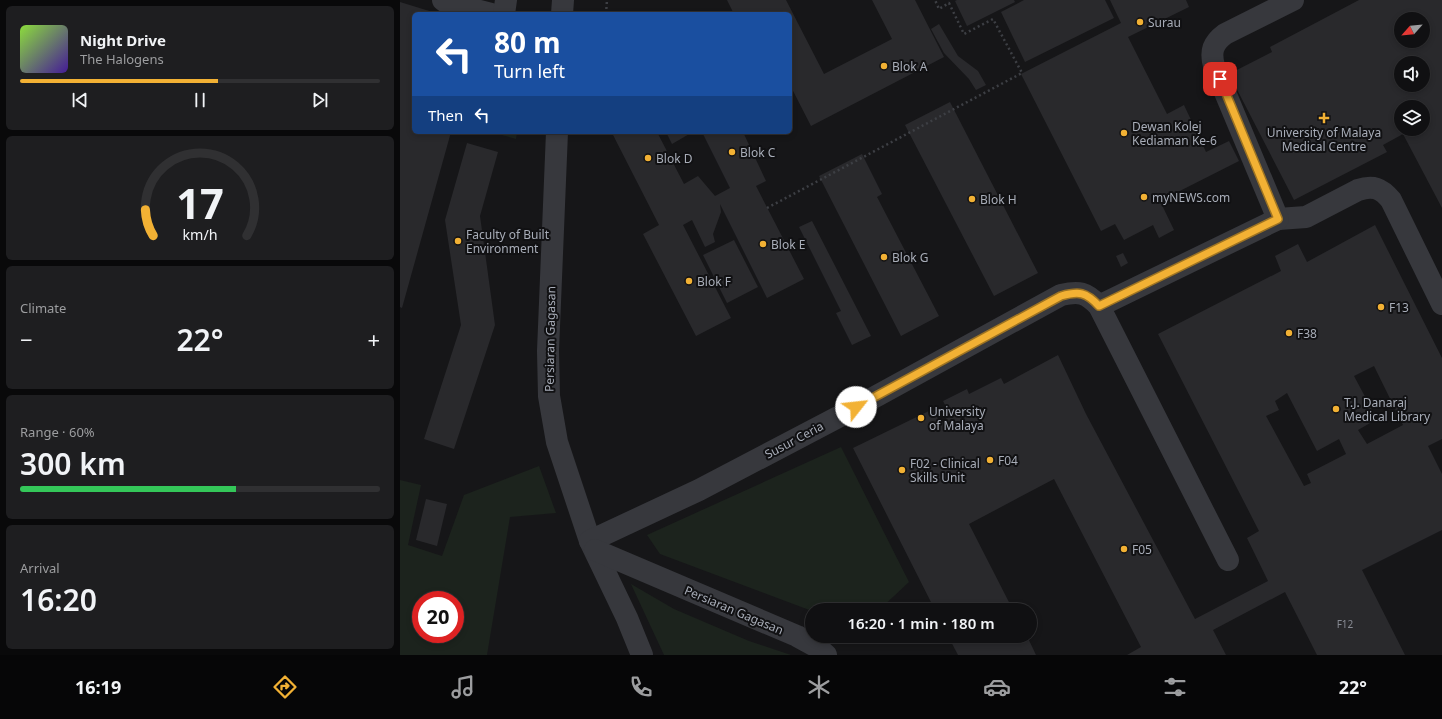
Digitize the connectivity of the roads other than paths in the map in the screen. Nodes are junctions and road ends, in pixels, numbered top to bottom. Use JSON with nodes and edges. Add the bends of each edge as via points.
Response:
{"nodes":[{"id":1,"x":443,"y":0,"type":"edge"},
{"id":2,"x":506,"y":0,"type":"edge"},
{"id":3,"x":563,"y":0,"type":"edge"},
{"id":4,"x":1293,"y":0,"type":"edge"},
{"id":5,"x":484,"y":12,"type":"edge"},
{"id":6,"x":504,"y":12,"type":"edge"},
{"id":7,"x":562,"y":12,"type":"edge"},
{"id":8,"x":557,"y":134,"type":"edge"},
{"id":9,"x":1278,"y":219,"type":"junction"},
{"id":10,"x":1442,"y":304,"type":"edge"},
{"id":11,"x":1099,"y":306,"type":"junction"},
{"id":12,"x":593,"y":545,"type":"junction"},
{"id":13,"x":1228,"y":560,"type":"dead end"},
{"id":14,"x":642,"y":655,"type":"edge"},
{"id":15,"x":826,"y":655,"type":"edge"}],
"edges":[{"from":1,"to":5,"type":"street"},
{"from":2,"to":6,"type":"street"},
{"from":3,"to":7,"type":"street"},
{"from":4,"to":9,"type":"street","via":[[1225,34],[1213,47],[1212,57]]},
{"from":8,"to":12,"type":"street","name":"Persiaran Gagasan","via":[[548,350],[549,396],[557,442]]},
{"from":9,"to":10,"type":"street","via":[[1306,217],[1358,190],[1367,187],[1377,188],[1391,200]]},
{"from":9,"to":11,"type":"street"},
{"from":11,"to":12,"type":"street","name":"Susur Ceria","via":[[1085,294],[1061,296],[842,415]]},
{"from":11,"to":13,"type":"street"},
{"from":12,"to":14,"type":"street"},
{"from":12,"to":15,"type":"street","name":"Persiaran Gagasan","via":[[797,636]]}]}
